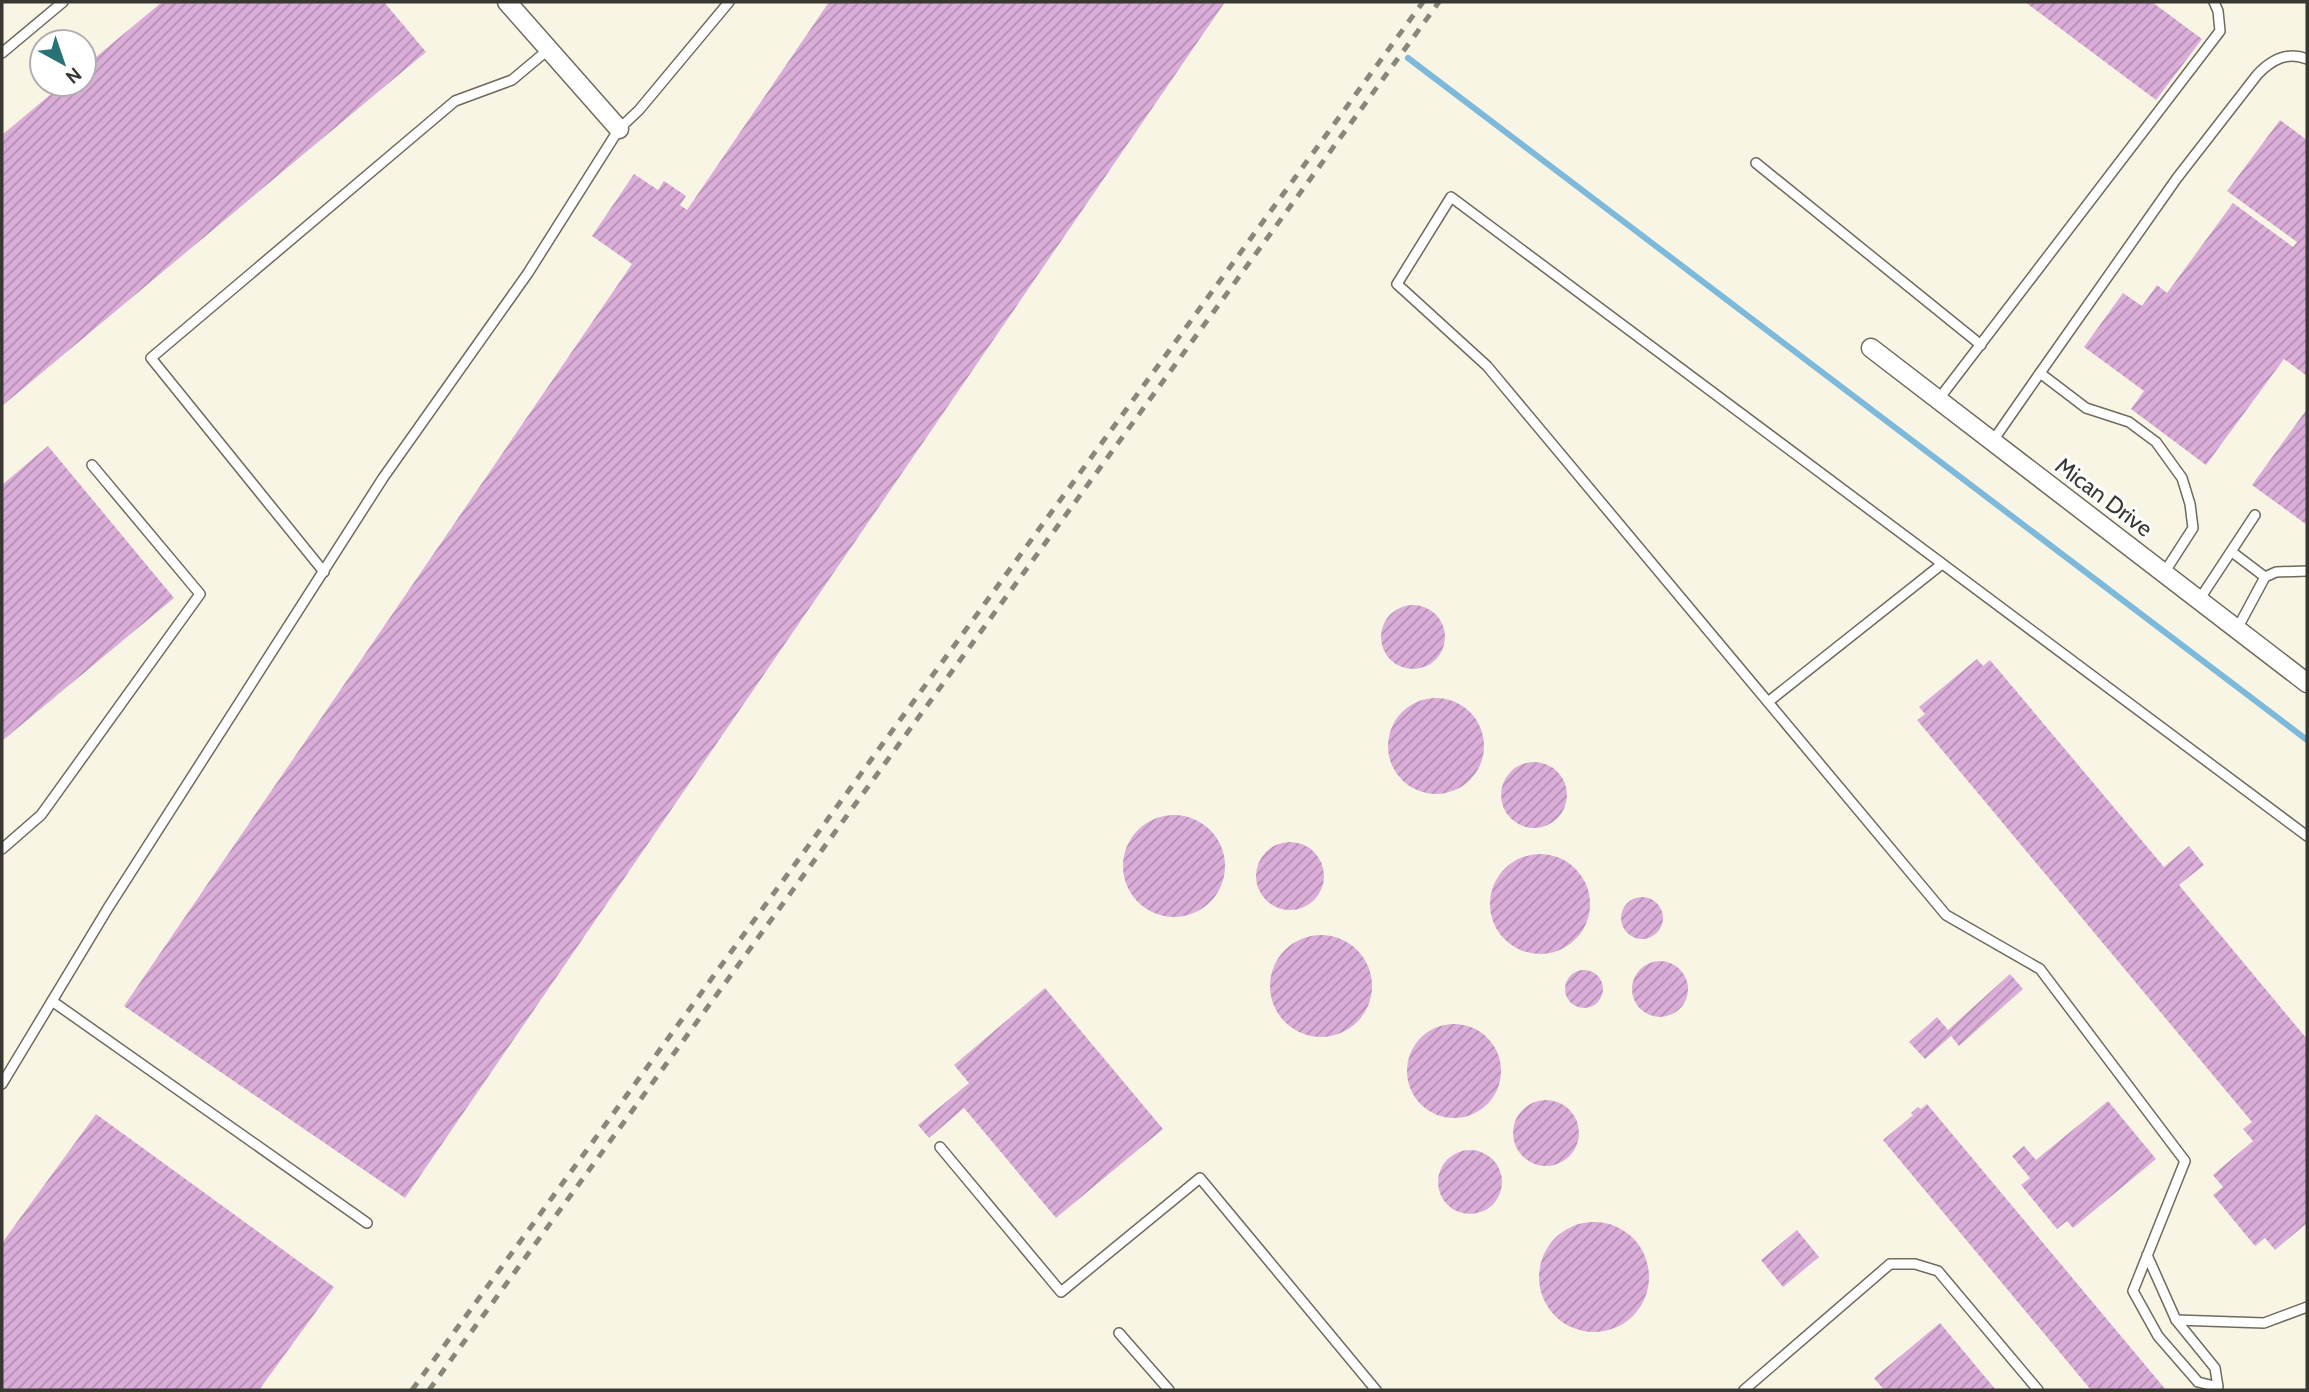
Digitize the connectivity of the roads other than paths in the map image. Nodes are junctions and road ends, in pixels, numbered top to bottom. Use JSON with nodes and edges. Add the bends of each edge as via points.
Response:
{"nodes":[{"id":1,"x":63,"y":2,"type":"edge"},
{"id":2,"x":506,"y":2,"type":"edge"},
{"id":3,"x":729,"y":2,"type":"edge"},
{"id":4,"x":2214,"y":2,"type":"edge"},
{"id":5,"x":549,"y":49,"type":"junction"},
{"id":6,"x":2,"y":53,"type":"edge"},
{"id":7,"x":2307,"y":59,"type":"edge"},
{"id":8,"x":619,"y":129,"type":"junction"},
{"id":9,"x":1756,"y":163,"type":"dead end"},
{"id":10,"x":1980,"y":345,"type":"junction"},
{"id":11,"x":1871,"y":348,"type":"dead end"},
{"id":12,"x":2040,"y":373,"type":"junction"},
{"id":13,"x":1938,"y":400,"type":"junction"},
{"id":14,"x":1992,"y":442,"type":"junction"},
{"id":15,"x":92,"y":465,"type":"dead end"},
{"id":16,"x":2255,"y":515,"type":"dead end"},
{"id":17,"x":2232,"y":552,"type":"junction"},
{"id":18,"x":1942,"y":564,"type":"junction"},
{"id":19,"x":2307,"y":571,"type":"edge"},
{"id":20,"x":324,"y":572,"type":"junction"},
{"id":21,"x":2164,"y":573,"type":"junction"},
{"id":22,"x":2265,"y":577,"type":"junction"},
{"id":23,"x":2199,"y":600,"type":"junction"},
{"id":24,"x":2237,"y":629,"type":"junction"},
{"id":25,"x":2307,"y":683,"type":"edge"},
{"id":26,"x":1768,"y":702,"type":"junction"},
{"id":27,"x":2307,"y":836,"type":"edge"},
{"id":28,"x":2,"y":849,"type":"edge"},
{"id":29,"x":52,"y":1001,"type":"junction"},
{"id":30,"x":5,"y":1072,"type":"edge"},
{"id":31,"x":2,"y":1084,"type":"edge"},
{"id":32,"x":940,"y":1147,"type":"dead end"},
{"id":33,"x":368,"y":1223,"type":"dead end"},
{"id":34,"x":2147,"y":1255,"type":"junction"},
{"id":35,"x":2307,"y":1307,"type":"edge"},
{"id":36,"x":2176,"y":1320,"type":"junction"},
{"id":37,"x":1119,"y":1333,"type":"dead end"},
{"id":38,"x":2220,"y":1388,"type":"edge"},
{"id":39,"x":1169,"y":1390,"type":"edge"},
{"id":40,"x":1376,"y":1390,"type":"edge"},
{"id":41,"x":1745,"y":1390,"type":"edge"},
{"id":42,"x":2038,"y":1390,"type":"edge"}],
"edges":[{"from":1,"to":6,"type":"lane"},
{"from":2,"to":5,"type":"street"},
{"from":3,"to":8,"type":"lane"},
{"from":4,"to":10,"type":"lane","via":[[2220,31]]},
{"from":5,"to":8,"type":"street"},
{"from":5,"to":20,"type":"lane","via":[[512,80],[455,101],[151,358]]},
{"from":7,"to":12,"type":"lane","via":[[2283,57],[2268,63],[2257,75],[2177,178]]},
{"from":8,"to":20,"type":"lane","via":[[528,273],[383,478]]},
{"from":9,"to":10,"type":"lane"},
{"from":10,"to":13,"type":"lane"},
{"from":11,"to":13,"type":"street","name":"Mican Drive"},
{"from":12,"to":14,"type":"lane"},
{"from":12,"to":21,"type":"lane","via":[[2086,408],[2129,422],[2156,442],[2182,478],[2193,528]]},
{"from":13,"to":14,"type":"street","name":"Mican Drive"},
{"from":14,"to":21,"type":"street","name":"Mican Drive"},
{"from":15,"to":28,"type":"lane","via":[[200,594],[41,815]]},
{"from":16,"to":17,"type":"lane"},
{"from":17,"to":22,"type":"lane"},
{"from":17,"to":23,"type":"lane"},
{"from":18,"to":26,"type":"lane"},
{"from":18,"to":26,"type":"lane","via":[[1451,197],[1397,284],[1487,366]]},
{"from":18,"to":27,"type":"lane"},
{"from":19,"to":22,"type":"lane"},
{"from":20,"to":29,"type":"lane"},
{"from":21,"to":23,"type":"street","name":"Mican Drive"},
{"from":22,"to":24,"type":"lane"},
{"from":23,"to":24,"type":"street","name":"Mican Drive"},
{"from":24,"to":25,"type":"street","name":"Mican Drive"},
{"from":26,"to":34,"type":"lane","via":[[1946,915],[2040,969],[2185,1161]]},
{"from":29,"to":30,"type":"lane"},
{"from":29,"to":33,"type":"lane"},
{"from":30,"to":31,"type":"lane"},
{"from":32,"to":40,"type":"lane","via":[[1061,1292],[1200,1178]]},
{"from":34,"to":36,"type":"lane"},
{"from":34,"to":38,"type":"lane","via":[[2133,1291],[2158,1336],[2198,1382]]},
{"from":35,"to":36,"type":"lane","via":[[2263,1323]]},
{"from":36,"to":38,"type":"lane","via":[[2215,1368]]},
{"from":37,"to":39,"type":"lane"},
{"from":41,"to":42,"type":"lane","via":[[1890,1264],[1915,1264],[1938,1271]]}]}
